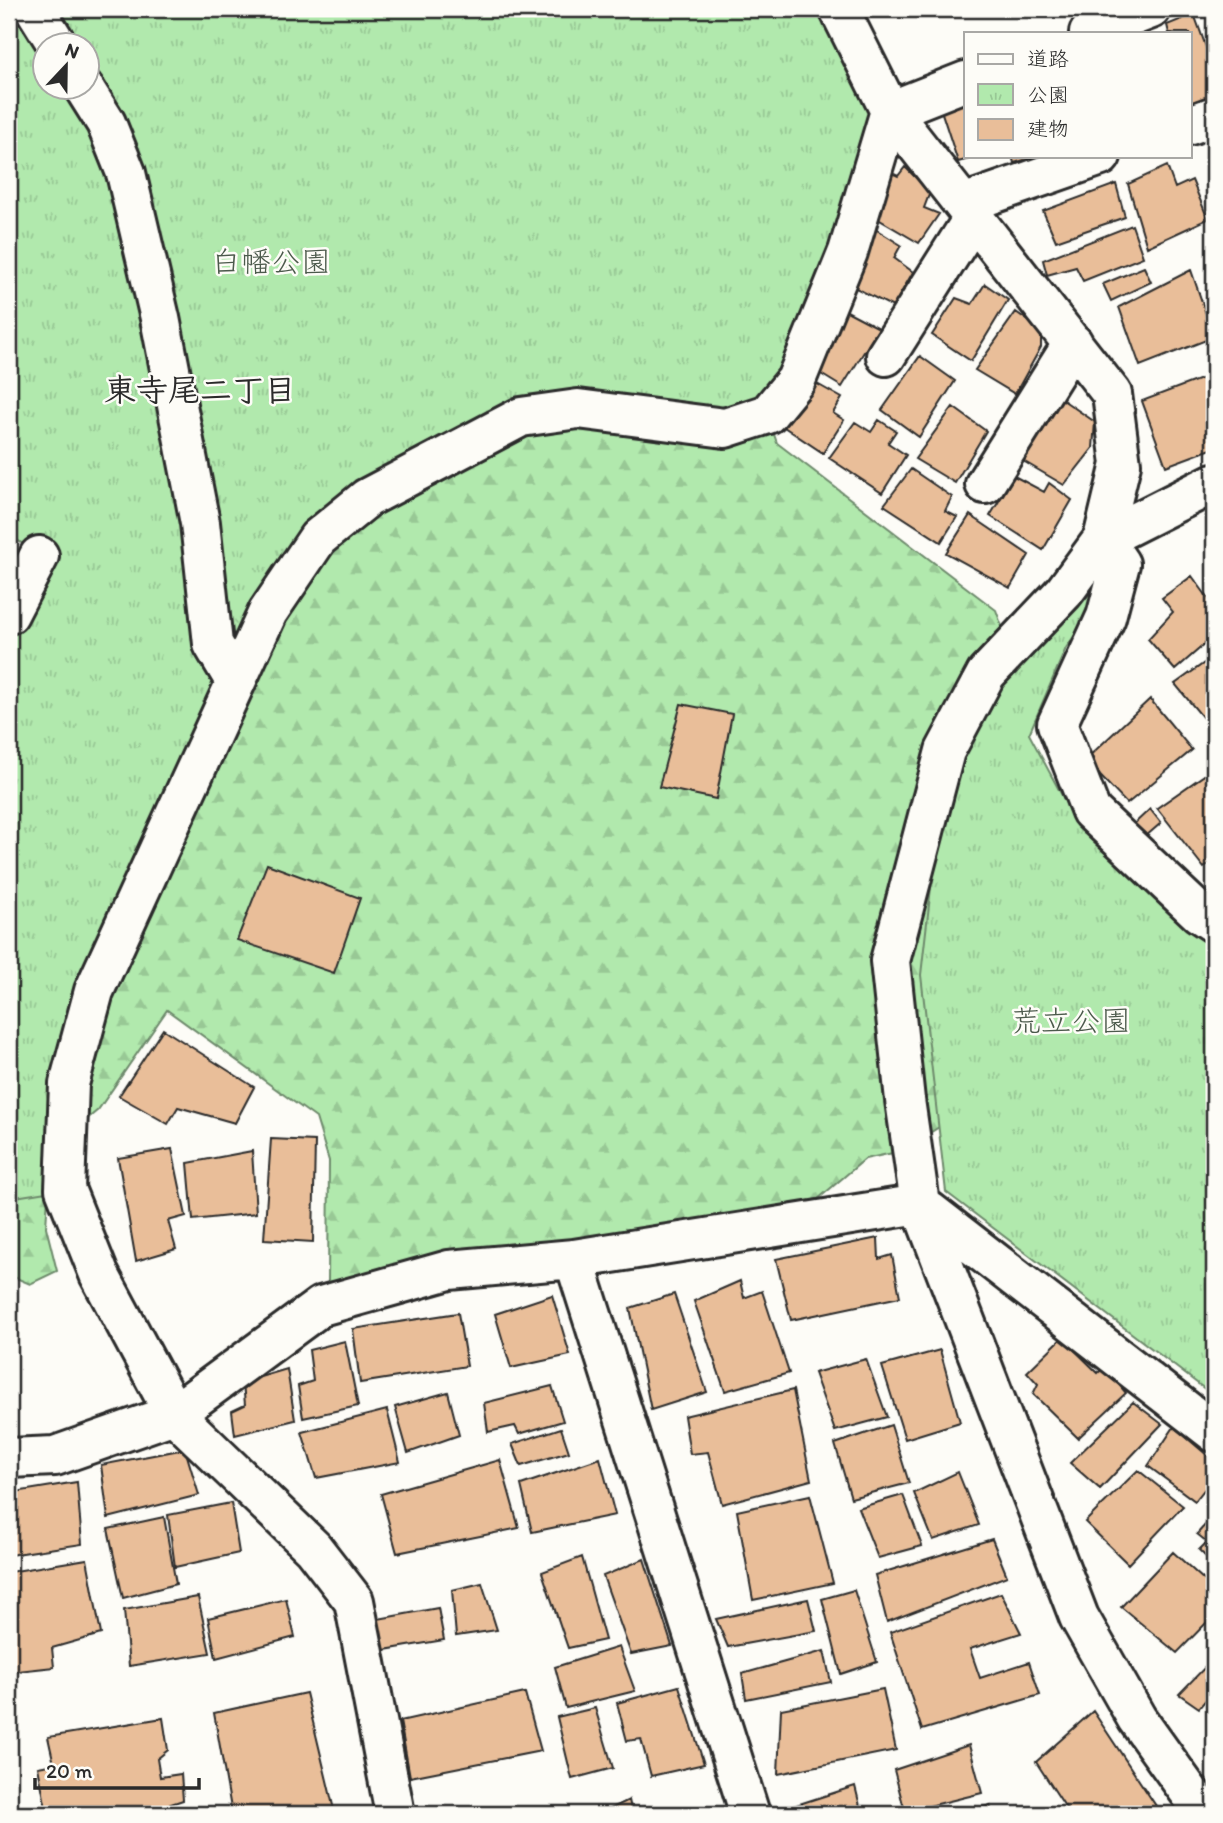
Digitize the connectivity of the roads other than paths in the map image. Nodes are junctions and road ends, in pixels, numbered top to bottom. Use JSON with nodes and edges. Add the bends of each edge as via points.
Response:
{"nodes":[{"id":1,"x":35,"y":9,"type":"edge"},
{"id":2,"x":839,"y":9,"type":"edge"},
{"id":3,"x":1151,"y":9,"type":"edge"},
{"id":4,"x":49,"y":32,"type":"edge"},
{"id":5,"x":1091,"y":32,"type":"edge"},
{"id":6,"x":964,"y":82,"type":"edge"},
{"id":7,"x":93,"y":102,"type":"edge"},
{"id":8,"x":891,"y":111,"type":"junction"},
{"id":9,"x":1214,"y":116,"type":"edge"},
{"id":10,"x":1192,"y":124,"type":"edge"},
{"id":11,"x":1096,"y":158,"type":"edge"},
{"id":12,"x":969,"y":210,"type":"junction"},
{"id":13,"x":1073,"y":343,"type":"junction"},
{"id":14,"x":886,"y":356,"type":"dead end"},
{"id":15,"x":1214,"y":483,"type":"edge"},
{"id":16,"x":985,"y":484,"type":"dead end"},
{"id":17,"x":1102,"y":539,"type":"junction"},
{"id":18,"x":39,"y":556,"type":"dead end"},
{"id":19,"x":9,"y":614,"type":"edge"},
{"id":20,"x":235,"y":681,"type":"junction"},
{"id":21,"x":1214,"y":923,"type":"edge"},
{"id":22,"x":920,"y":1204,"type":"junction"},
{"id":23,"x":574,"y":1259,"type":"junction"},
{"id":24,"x":174,"y":1414,"type":"junction"},
{"id":25,"x":1214,"y":1432,"type":"edge"},
{"id":26,"x":9,"y":1458,"type":"edge"},
{"id":27,"x":395,"y":1814,"type":"edge"},
{"id":28,"x":750,"y":1814,"type":"edge"},
{"id":29,"x":1205,"y":1814,"type":"edge"}],
"edges":[{"from":1,"to":4,"type":"street"},
{"from":2,"to":8,"type":"street"},
{"from":3,"to":5,"type":"street"},
{"from":6,"to":8,"type":"street"},
{"from":7,"to":20,"type":"street","via":[[126,173],[200,523],[213,644]]},
{"from":8,"to":12,"type":"street"},
{"from":8,"to":20,"type":"street","via":[[848,252],[796,380],[768,414],[724,428],[578,409],[521,417],[366,498],[318,538],[268,612]]},
{"from":9,"to":10,"type":"street"},
{"from":11,"to":12,"type":"street"},
{"from":12,"to":13,"type":"street"},
{"from":12,"to":14,"type":"street"},
{"from":13,"to":16,"type":"street"},
{"from":13,"to":17,"type":"street","via":[[1112,394],[1121,464]]},
{"from":15,"to":17,"type":"street"},
{"from":17,"to":21,"type":"street","via":[[1121,564],[1106,617],[1057,724],[1091,811]]},
{"from":17,"to":22,"type":"street","via":[[1064,592],[986,674],[945,751],[890,961]]},
{"from":18,"to":19,"type":"street"},
{"from":20,"to":24,"type":"street","via":[[94,991],[69,1084],[65,1189],[99,1274]]},
{"from":22,"to":23,"type":"street"},
{"from":22,"to":25,"type":"street"},
{"from":22,"to":29,"type":"street","via":[[1079,1617],[1137,1719]]},
{"from":23,"to":24,"type":"street","via":[[449,1270],[321,1306]]},
{"from":23,"to":28,"type":"street"},
{"from":24,"to":26,"type":"street","via":[[55,1456]]},
{"from":24,"to":27,"type":"street","via":[[313,1548],[354,1601]]}]}
